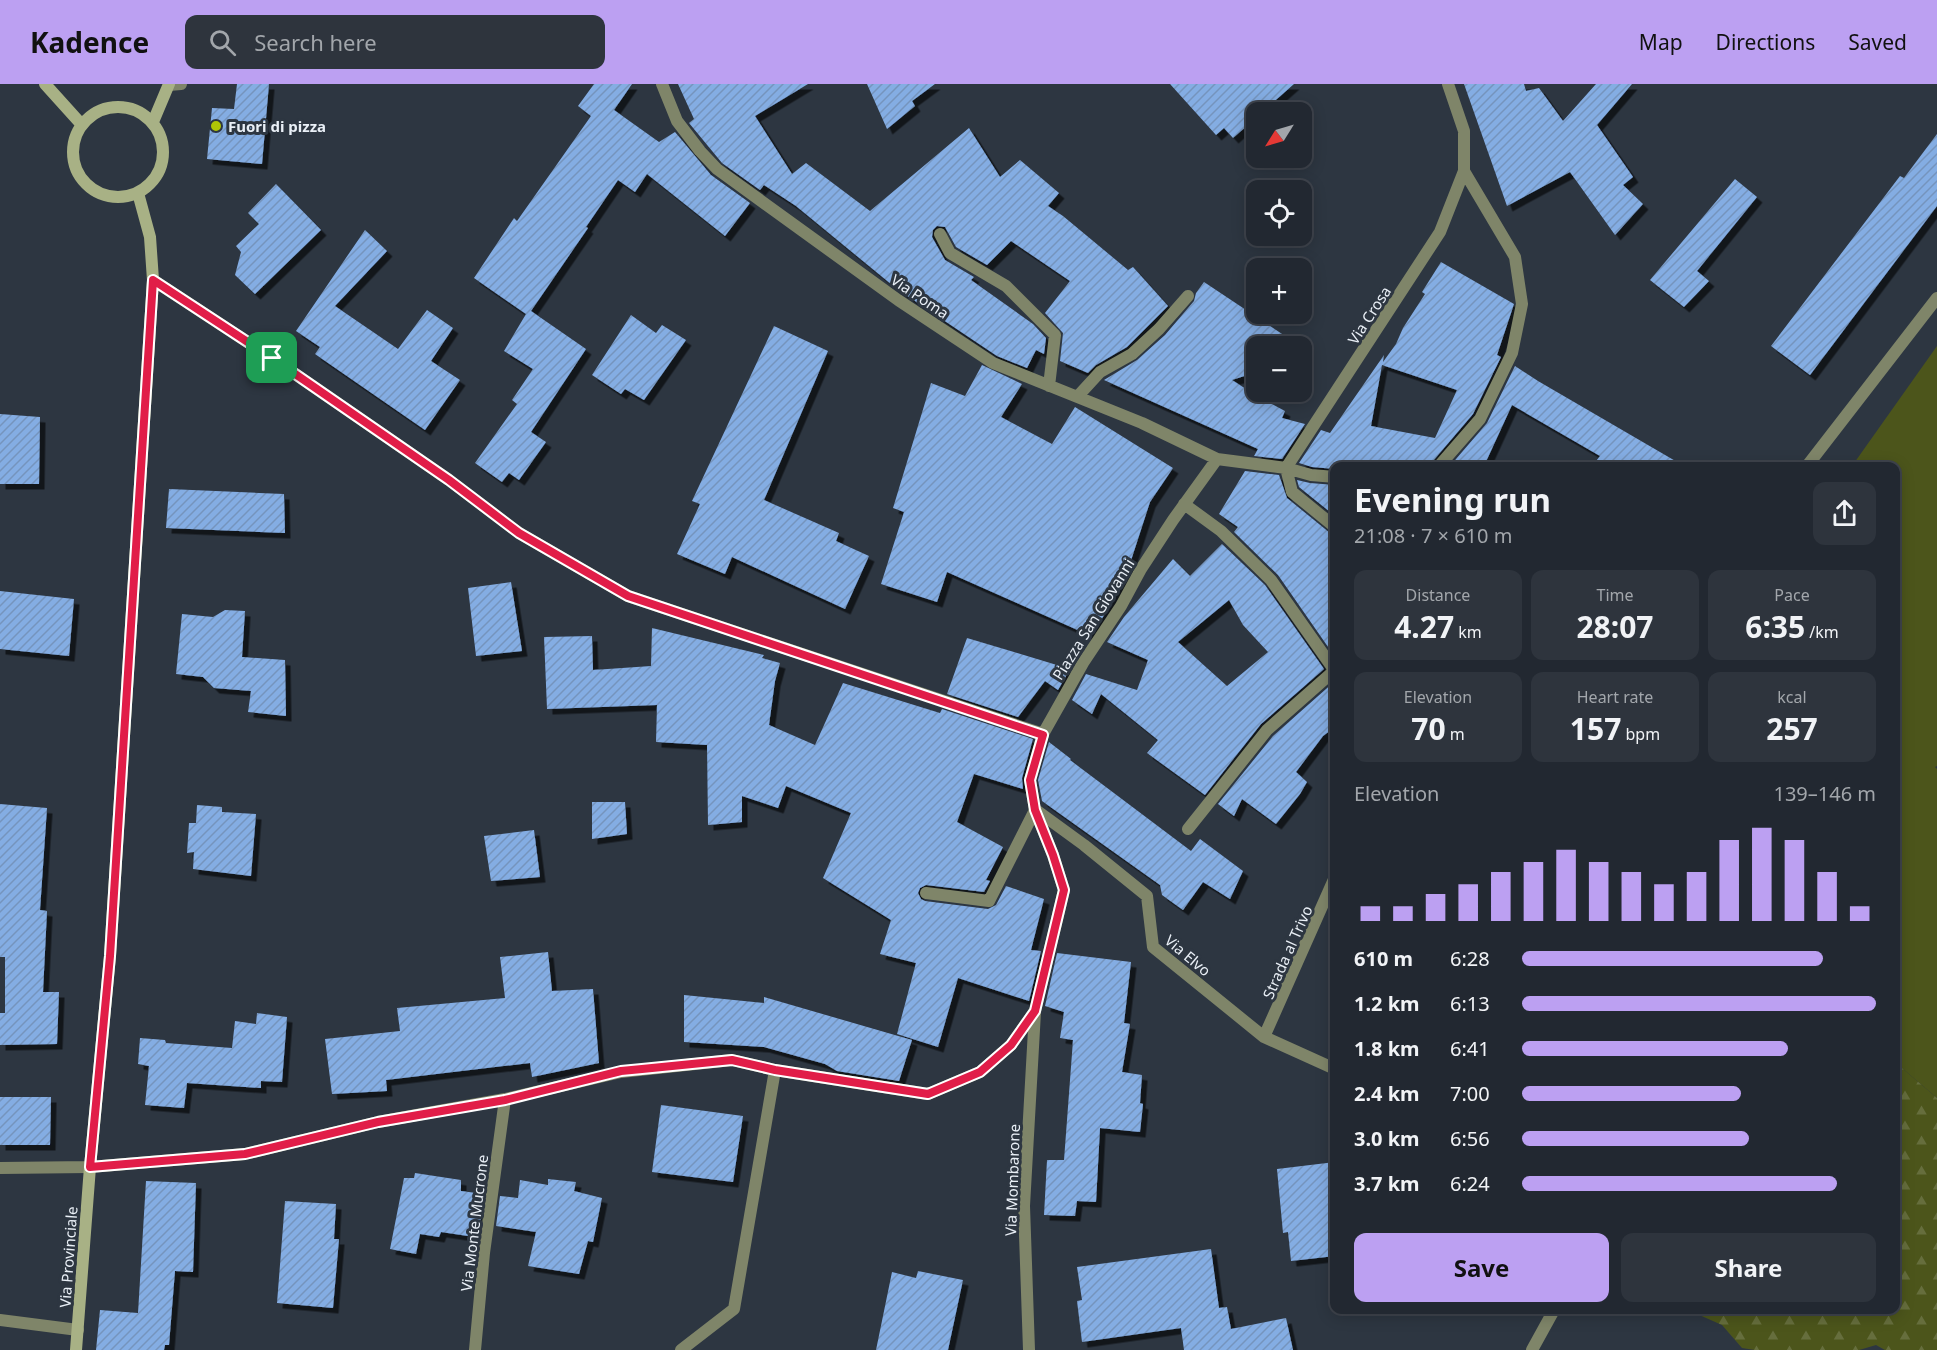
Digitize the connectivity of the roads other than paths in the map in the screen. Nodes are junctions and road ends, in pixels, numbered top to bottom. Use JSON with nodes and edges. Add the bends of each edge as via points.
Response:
{"nodes":[{"id":1,"x":45,"y":84,"type":"edge"},
{"id":2,"x":173,"y":84,"type":"edge"},
{"id":3,"x":662,"y":84,"type":"edge"},
{"id":4,"x":1448,"y":84,"type":"edge"},
{"id":5,"x":153,"y":122,"type":"junction"},
{"id":6,"x":82,"y":125,"type":"junction"},
{"id":7,"x":1464,"y":171,"type":"junction"},
{"id":8,"x":138,"y":193,"type":"junction"},
{"id":9,"x":940,"y":234,"type":"dead end"},
{"id":10,"x":153,"y":280,"type":"junction"},
{"id":11,"x":1188,"y":296,"type":"dead end"},
{"id":12,"x":1937,"y":298,"type":"edge"},
{"id":13,"x":1049,"y":386,"type":"junction"},
{"id":14,"x":1078,"y":396,"type":"junction"},
{"id":15,"x":1217,"y":459,"type":"junction"},
{"id":16,"x":1442,"y":462,"type":"edge"},
{"id":17,"x":1810,"y":462,"type":"edge"},
{"id":18,"x":1286,"y":468,"type":"junction"},
{"id":19,"x":1330,"y":477,"type":"edge"},
{"id":20,"x":1184,"y":504,"type":"junction"},
{"id":21,"x":1330,"y":523,"type":"edge"},
{"id":22,"x":1330,"y":663,"type":"edge"},
{"id":23,"x":1330,"y":674,"type":"edge"},
{"id":24,"x":1043,"y":735,"type":"junction"},
{"id":25,"x":1035,"y":810,"type":"junction"},
{"id":26,"x":1188,"y":829,"type":"dead end"},
{"id":27,"x":1330,"y":889,"type":"edge"},
{"id":28,"x":926,"y":893,"type":"dead end"},
{"id":29,"x":1035,"y":1011,"type":"junction"},
{"id":30,"x":1264,"y":1037,"type":"junction"},
{"id":31,"x":1330,"y":1067,"type":"edge"},
{"id":32,"x":775,"y":1070,"type":"junction"},
{"id":33,"x":505,"y":1100,"type":"junction"},
{"id":34,"x":90,"y":1167,"type":"junction"},
{"id":35,"x":0,"y":1168,"type":"edge"},
{"id":36,"x":1552,"y":1314,"type":"edge"},
{"id":37,"x":0,"y":1320,"type":"edge"},
{"id":38,"x":78,"y":1330,"type":"junction"},
{"id":39,"x":76,"y":1350,"type":"edge"},
{"id":40,"x":475,"y":1350,"type":"edge"},
{"id":41,"x":681,"y":1350,"type":"edge"},
{"id":42,"x":1029,"y":1350,"type":"edge"},
{"id":43,"x":1532,"y":1350,"type":"edge"}],
"edges":[{"from":1,"to":6,"type":"street"},
{"from":2,"to":5,"type":"street"},
{"from":3,"to":13,"type":"street","name":"Via Poma","via":[[677,120],[717,169],[898,300],[993,363]]},
{"from":4,"to":7,"type":"street","name":"Via Crosa","via":[[1464,131]]},
{"from":5,"to":6,"type":"street","via":[[130,108],[117,106],[97,112]]},
{"from":5,"to":8,"type":"street","via":[[164,148],[163,161],[158,175]]},
{"from":6,"to":8,"type":"street","via":[[73,153],[83,181],[109,196],[123,198]]},
{"from":7,"to":16,"type":"street","via":[[1515,257],[1522,304],[1512,353],[1480,419]]},
{"from":7,"to":18,"type":"street","name":"Via Crosa","via":[[1440,232]]},
{"from":8,"to":10,"type":"street","name":"Via Provinciale","via":[[150,237]]},
{"from":9,"to":13,"type":"street","via":[[950,254],[1006,286],[1055,335]]},
{"from":10,"to":24,"type":"street","via":[[449,480],[519,533],[628,596]]},
{"from":10,"to":34,"type":"street","name":"Via Provinciale","via":[[110,956]]},
{"from":11,"to":14,"type":"street","via":[[1160,329],[1132,354],[1100,372]]},
{"from":12,"to":17,"type":"street"},
{"from":13,"to":14,"type":"street","name":"Via Poma"},
{"from":14,"to":15,"type":"street","name":"Via Poma"},
{"from":15,"to":18,"type":"street"},
{"from":15,"to":20,"type":"street","name":"Piazza San Giovanni"},
{"from":18,"to":19,"type":"street"},
{"from":18,"to":21,"type":"street","via":[[1292,492]]},
{"from":20,"to":22,"type":"street","via":[[1221,531],[1271,580]]},
{"from":20,"to":24,"type":"street","name":"Piazza San Giovanni","via":[[1083,663]]},
{"from":23,"to":26,"type":"street","via":[[1267,730]]},
{"from":24,"to":25,"type":"street","name":"Piazza San Giovanni","via":[[1030,780]]},
{"from":25,"to":28,"type":"street","via":[[989,901]]},
{"from":25,"to":29,"type":"street","name":"Piazza San Giovanni","via":[[1064,890]]},
{"from":25,"to":30,"type":"street","name":"Via Elvo","via":[[1147,897],[1153,947]]},
{"from":27,"to":30,"type":"street","name":"Strada al Trivo"},
{"from":29,"to":32,"type":"street","via":[[1011,1045],[980,1072],[928,1094]]},
{"from":29,"to":42,"type":"street","name":"Via Mombarone","via":[[1024,1206]]},
{"from":30,"to":31,"type":"street","name":"Via Elvo"},
{"from":32,"to":33,"type":"street","via":[[732,1060],[621,1071]]},
{"from":32,"to":41,"type":"street","via":[[734,1309]]},
{"from":33,"to":34,"type":"street","via":[[378,1122],[245,1154]]},
{"from":33,"to":40,"type":"street","name":"Via Monte Mucrone"},
{"from":34,"to":35,"type":"street"},
{"from":34,"to":38,"type":"street","name":"Via Provinciale"},
{"from":36,"to":43,"type":"street"},
{"from":37,"to":38,"type":"street"},
{"from":38,"to":39,"type":"street","name":"Via Provinciale"}]}
